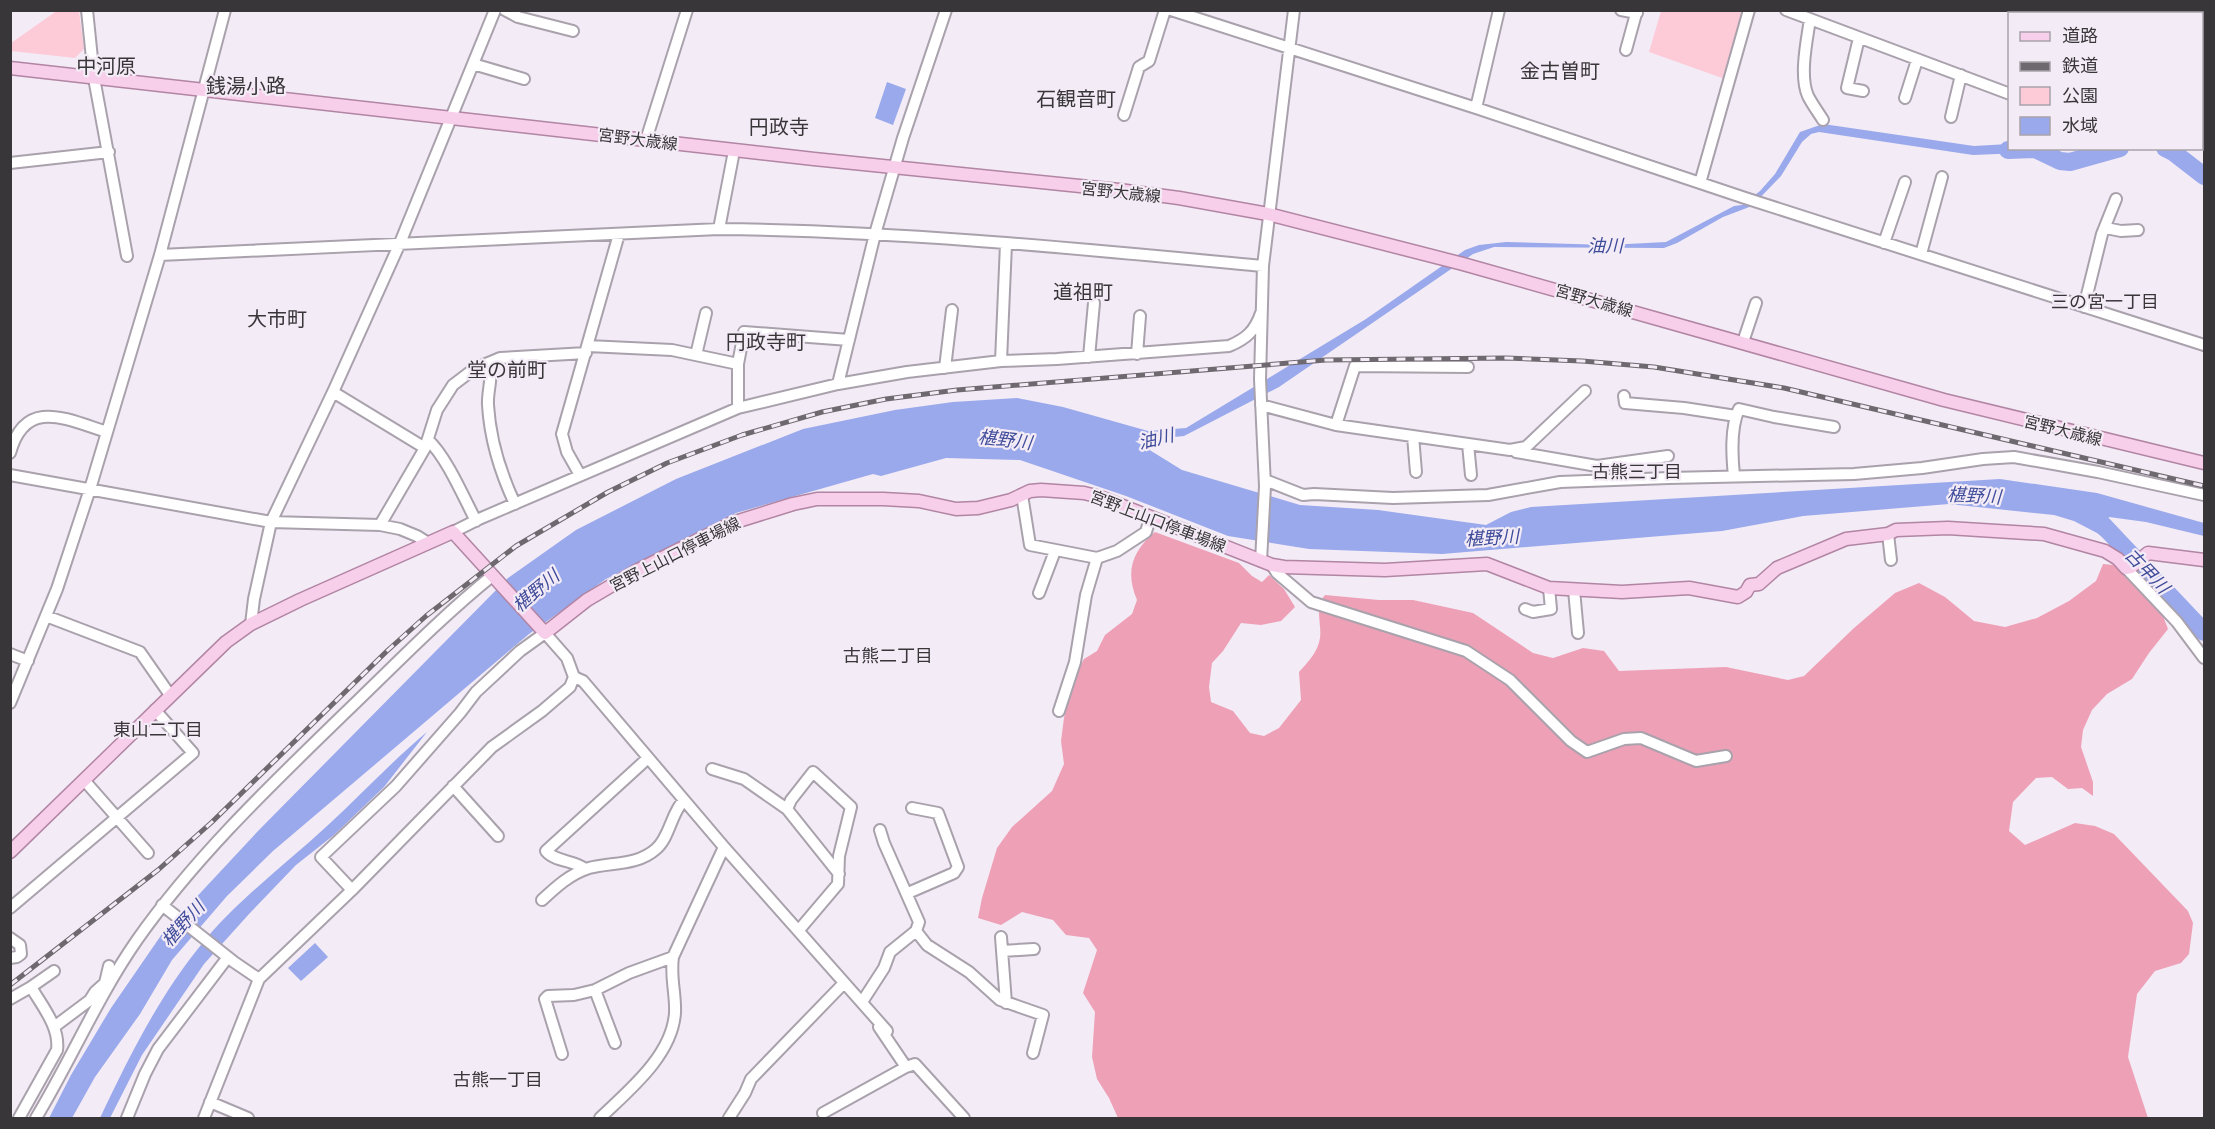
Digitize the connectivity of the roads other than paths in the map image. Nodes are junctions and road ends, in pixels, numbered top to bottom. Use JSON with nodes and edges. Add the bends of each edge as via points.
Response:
{"nodes":[{"id":1,"x":87,"y":10,"type":"edge"},
{"id":2,"x":225,"y":10,"type":"edge"},
{"id":3,"x":495,"y":10,"type":"edge"},
{"id":4,"x":505,"y":10,"type":"edge"},
{"id":5,"x":687,"y":10,"type":"edge"},
{"id":6,"x":946,"y":10,"type":"edge"},
{"id":7,"x":1165,"y":10,"type":"edge"},
{"id":8,"x":1171,"y":10,"type":"edge"},
{"id":9,"x":1294,"y":10,"type":"edge"},
{"id":10,"x":1499,"y":10,"type":"edge"},
{"id":11,"x":1621,"y":10,"type":"edge"},
{"id":12,"x":1749,"y":10,"type":"edge"},
{"id":13,"x":1786,"y":10,"type":"edge"},
{"id":14,"x":1637,"y":12,"type":"edge"},
{"id":15,"x":1809,"y":19,"type":"junction"},
{"id":16,"x":573,"y":31,"type":"dead end"},
{"id":17,"x":1859,"y":38,"type":"junction"},
{"id":18,"x":1289,"y":49,"type":"junction"},
{"id":19,"x":1626,"y":50,"type":"dead end"},
{"id":20,"x":1917,"y":60,"type":"junction"},
{"id":21,"x":473,"y":64,"type":"junction"},
{"id":22,"x":10,"y":68,"type":"edge"},
{"id":23,"x":1961,"y":75,"type":"junction"},
{"id":24,"x":94,"y":78,"type":"junction"},
{"id":25,"x":524,"y":79,"type":"dead end"},
{"id":26,"x":204,"y":90,"type":"junction"},
{"id":27,"x":1863,"y":91,"type":"dead end"},
{"id":28,"x":2008,"y":93,"type":"edge"},
{"id":29,"x":1905,"y":98,"type":"dead end"},
{"id":30,"x":1476,"y":108,"type":"junction"},
{"id":31,"x":1124,"y":115,"type":"dead end"},
{"id":32,"x":1951,"y":117,"type":"dead end"},
{"id":33,"x":450,"y":118,"type":"junction"},
{"id":34,"x":1823,"y":120,"type":"dead end"},
{"id":35,"x":646,"y":140,"type":"junction"},
{"id":36,"x":734,"y":150,"type":"junction"},
{"id":37,"x":109,"y":152,"type":"junction"},
{"id":38,"x":10,"y":163,"type":"edge"},
{"id":39,"x":895,"y":167,"type":"junction"},
{"id":40,"x":1942,"y":177,"type":"dead end"},
{"id":41,"x":1905,"y":182,"type":"dead end"},
{"id":42,"x":1700,"y":183,"type":"junction"},
{"id":43,"x":2116,"y":199,"type":"dead end"},
{"id":44,"x":1268,"y":214,"type":"junction"},
{"id":45,"x":2106,"y":228,"type":"junction"},
{"id":46,"x":719,"y":229,"type":"junction"},
{"id":47,"x":2138,"y":230,"type":"dead end"},
{"id":48,"x":619,"y":234,"type":"junction"},
{"id":49,"x":875,"y":234,"type":"junction"},
{"id":50,"x":400,"y":243,"type":"junction"},
{"id":51,"x":1884,"y":243,"type":"junction"},
{"id":52,"x":1006,"y":244,"type":"junction"},
{"id":53,"x":1921,"y":254,"type":"junction"},
{"id":54,"x":160,"y":255,"type":"junction"},
{"id":55,"x":128,"y":256,"type":"dead end"},
{"id":56,"x":1263,"y":266,"type":"junction"},
{"id":57,"x":1094,"y":303,"type":"dead end"},
{"id":58,"x":1756,"y":303,"type":"dead end"},
{"id":59,"x":2085,"y":307,"type":"junction"},
{"id":60,"x":952,"y":310,"type":"dead end"},
{"id":61,"x":706,"y":313,"type":"dead end"},
{"id":62,"x":1261,"y":313,"type":"junction"},
{"id":63,"x":1140,"y":316,"type":"dead end"},
{"id":64,"x":849,"y":340,"type":"junction"},
{"id":65,"x":1743,"y":342,"type":"junction"},
{"id":66,"x":2205,"y":345,"type":"edge"},
{"id":67,"x":587,"y":350,"type":"junction"},
{"id":68,"x":1137,"y":354,"type":"junction"},
{"id":69,"x":696,"y":355,"type":"junction"},
{"id":70,"x":1089,"y":357,"type":"junction"},
{"id":71,"x":1001,"y":361,"type":"junction"},
{"id":72,"x":488,"y":363,"type":"junction"},
{"id":73,"x":738,"y":364,"type":"junction"},
{"id":74,"x":1468,"y":367,"type":"dead end"},
{"id":75,"x":945,"y":368,"type":"junction"},
{"id":76,"x":838,"y":384,"type":"junction"},
{"id":77,"x":1585,"y":391,"type":"dead end"},
{"id":78,"x":333,"y":392,"type":"junction"},
{"id":79,"x":1261,"y":402,"type":"junction"},
{"id":80,"x":1624,"y":404,"type":"dead end"},
{"id":81,"x":738,"y":408,"type":"junction"},
{"id":82,"x":1736,"y":416,"type":"junction"},
{"id":83,"x":1336,"y":425,"type":"junction"},
{"id":84,"x":1834,"y":427,"type":"dead end"},
{"id":85,"x":107,"y":432,"type":"junction"},
{"id":86,"x":1413,"y":436,"type":"junction"},
{"id":87,"x":426,"y":444,"type":"junction"},
{"id":88,"x":1468,"y":444,"type":"junction"},
{"id":89,"x":1510,"y":450,"type":"junction"},
{"id":90,"x":10,"y":453,"type":"edge"},
{"id":91,"x":1668,"y":456,"type":"dead end"},
{"id":92,"x":1655,"y":458,"type":"junction"},
{"id":93,"x":2205,"y":464,"type":"edge"},
{"id":94,"x":1416,"y":472,"type":"dead end"},
{"id":95,"x":10,"y":475,"type":"edge"},
{"id":96,"x":580,"y":475,"type":"junction"},
{"id":97,"x":1471,"y":475,"type":"dead end"},
{"id":98,"x":1734,"y":476,"type":"junction"},
{"id":99,"x":1669,"y":477,"type":"junction"},
{"id":100,"x":1265,"y":483,"type":"junction"},
{"id":101,"x":90,"y":489,"type":"junction"},
{"id":102,"x":1022,"y":495,"type":"junction"},
{"id":103,"x":2205,"y":495,"type":"edge"},
{"id":104,"x":515,"y":504,"type":"junction"},
{"id":105,"x":1150,"y":518,"type":"junction"},
{"id":106,"x":476,"y":521,"type":"junction"},
{"id":107,"x":271,"y":522,"type":"junction"},
{"id":108,"x":380,"y":525,"type":"junction"},
{"id":109,"x":453,"y":532,"type":"junction"},
{"id":110,"x":1888,"y":534,"type":"junction"},
{"id":111,"x":428,"y":543,"type":"junction"},
{"id":112,"x":1055,"y":550,"type":"junction"},
{"id":113,"x":1097,"y":558,"type":"junction"},
{"id":114,"x":1265,"y":560,"type":"junction"},
{"id":115,"x":1891,"y":560,"type":"dead end"},
{"id":116,"x":2205,"y":560,"type":"edge"},
{"id":117,"x":2128,"y":567,"type":"junction"},
{"id":118,"x":494,"y":578,"type":"junction"},
{"id":119,"x":1549,"y":588,"type":"junction"},
{"id":120,"x":1574,"y":590,"type":"junction"},
{"id":121,"x":1039,"y":593,"type":"dead end"},
{"id":122,"x":1530,"y":614,"type":"dead end"},
{"id":123,"x":46,"y":616,"type":"junction"},
{"id":124,"x":251,"y":624,"type":"junction"},
{"id":125,"x":543,"y":632,"type":"junction"},
{"id":126,"x":1578,"y":633,"type":"dead end"},
{"id":127,"x":10,"y":654,"type":"edge"},
{"id":128,"x":2205,"y":658,"type":"edge"},
{"id":129,"x":28,"y":661,"type":"junction"},
{"id":130,"x":574,"y":677,"type":"junction"},
{"id":131,"x":170,"y":695,"type":"junction"},
{"id":132,"x":10,"y":703,"type":"edge"},
{"id":133,"x":155,"y":710,"type":"junction"},
{"id":134,"x":1059,"y":711,"type":"dead end"},
{"id":135,"x":1726,"y":756,"type":"dead end"},
{"id":136,"x":648,"y":758,"type":"junction"},
{"id":137,"x":712,"y":769,"type":"dead end"},
{"id":138,"x":84,"y":780,"type":"junction"},
{"id":139,"x":453,"y":786,"type":"junction"},
{"id":140,"x":684,"y":800,"type":"junction"},
{"id":141,"x":912,"y":808,"type":"dead end"},
{"id":142,"x":787,"y":809,"type":"junction"},
{"id":143,"x":117,"y":817,"type":"junction"},
{"id":144,"x":880,"y":830,"type":"dead end"},
{"id":145,"x":498,"y":836,"type":"dead end"},
{"id":146,"x":724,"y":847,"type":"junction"},
{"id":147,"x":10,"y":852,"type":"edge"},
{"id":148,"x":148,"y":853,"type":"dead end"},
{"id":149,"x":585,"y":869,"type":"junction"},
{"id":150,"x":839,"y":874,"type":"junction"},
{"id":151,"x":352,"y":890,"type":"junction"},
{"id":152,"x":908,"y":893,"type":"junction"},
{"id":153,"x":542,"y":900,"type":"dead end"},
{"id":154,"x":10,"y":908,"type":"edge"},
{"id":155,"x":165,"y":908,"type":"junction"},
{"id":156,"x":799,"y":930,"type":"junction"},
{"id":157,"x":916,"y":931,"type":"junction"},
{"id":158,"x":1001,"y":937,"type":"dead end"},
{"id":159,"x":10,"y":938,"type":"edge"},
{"id":160,"x":1034,"y":949,"type":"dead end"},
{"id":161,"x":1002,"y":951,"type":"junction"},
{"id":162,"x":225,"y":954,"type":"junction"},
{"id":163,"x":674,"y":957,"type":"junction"},
{"id":164,"x":10,"y":958,"type":"edge"},
{"id":165,"x":109,"y":966,"type":"dead end"},
{"id":166,"x":54,"y":971,"type":"dead end"},
{"id":167,"x":259,"y":979,"type":"junction"},
{"id":168,"x":844,"y":982,"type":"junction"},
{"id":169,"x":107,"y":983,"type":"junction"},
{"id":170,"x":31,"y":987,"type":"junction"},
{"id":171,"x":595,"y":990,"type":"junction"},
{"id":172,"x":10,"y":999,"type":"edge"},
{"id":173,"x":862,"y":1002,"type":"junction"},
{"id":174,"x":1006,"y":1003,"type":"junction"},
{"id":175,"x":877,"y":1021,"type":"junction"},
{"id":176,"x":54,"y":1027,"type":"junction"},
{"id":177,"x":887,"y":1032,"type":"dead end"},
{"id":178,"x":615,"y":1043,"type":"dead end"},
{"id":179,"x":1033,"y":1053,"type":"dead end"},
{"id":180,"x":562,"y":1054,"type":"dead end"},
{"id":181,"x":914,"y":1063,"type":"junction"},
{"id":182,"x":210,"y":1102,"type":"junction"},
{"id":183,"x":823,"y":1113,"type":"dead end"},
{"id":184,"x":19,"y":1119,"type":"edge"},
{"id":185,"x":36,"y":1119,"type":"edge"},
{"id":186,"x":127,"y":1119,"type":"edge"},
{"id":187,"x":204,"y":1119,"type":"edge"},
{"id":188,"x":248,"y":1119,"type":"edge"},
{"id":189,"x":600,"y":1119,"type":"edge"},
{"id":190,"x":729,"y":1119,"type":"edge"},
{"id":191,"x":964,"y":1119,"type":"edge"}],
"edges":[{"from":1,"to":24,"type":"street"},
{"from":2,"to":26,"type":"street"},
{"from":3,"to":21,"type":"street"},
{"from":4,"to":16,"type":"street"},
{"from":5,"to":35,"type":"street"},
{"from":6,"to":39,"type":"street"},
{"from":7,"to":31,"type":"street","via":[[1149,61],[1138,67]]},
{"from":8,"to":18,"type":"street"},
{"from":9,"to":18,"type":"street"},
{"from":10,"to":30,"type":"street"},
{"from":11,"to":14,"type":"street"},
{"from":12,"to":42,"type":"street"},
{"from":13,"to":15,"type":"street"},
{"from":14,"to":19,"type":"street"},
{"from":15,"to":17,"type":"street"},
{"from":15,"to":34,"type":"street","via":[[1805,84]]},
{"from":17,"to":20,"type":"street"},
{"from":17,"to":27,"type":"street","via":[[1847,88]]},
{"from":18,"to":30,"type":"street"},
{"from":18,"to":44,"type":"street"},
{"from":20,"to":23,"type":"street"},
{"from":20,"to":29,"type":"street"},
{"from":21,"to":25,"type":"street"},
{"from":21,"to":33,"type":"street"},
{"from":22,"to":24,"type":"main road","name":"宮野大歳線"},
{"from":23,"to":28,"type":"street"},
{"from":23,"to":32,"type":"street"},
{"from":24,"to":26,"type":"main road","name":"宮野大歳線"},
{"from":24,"to":37,"type":"street"},
{"from":26,"to":33,"type":"main road","name":"宮野大歳線"},
{"from":26,"to":54,"type":"street"},
{"from":30,"to":42,"type":"street"},
{"from":33,"to":35,"type":"main road","name":"宮野大歳線"},
{"from":33,"to":50,"type":"street"},
{"from":35,"to":36,"type":"main road","name":"宮野大歳線"},
{"from":36,"to":39,"type":"main road","name":"宮野大歳線"},
{"from":36,"to":46,"type":"street"},
{"from":37,"to":38,"type":"street"},
{"from":37,"to":55,"type":"street"},
{"from":39,"to":44,"type":"main road","name":"宮野大歳線","via":[[1119,190]]},
{"from":39,"to":49,"type":"street"},
{"from":40,"to":53,"type":"street"},
{"from":41,"to":51,"type":"street"},
{"from":42,"to":51,"type":"street"},
{"from":43,"to":45,"type":"street"},
{"from":44,"to":56,"type":"street"},
{"from":44,"to":65,"type":"main road","name":"宮野大歳線"},
{"from":45,"to":47,"type":"street"},
{"from":45,"to":59,"type":"street"},
{"from":46,"to":48,"type":"street"},
{"from":46,"to":49,"type":"street"},
{"from":48,"to":50,"type":"street"},
{"from":48,"to":67,"type":"street"},
{"from":49,"to":52,"type":"street"},
{"from":49,"to":64,"type":"street"},
{"from":50,"to":54,"type":"street"},
{"from":50,"to":78,"type":"street"},
{"from":51,"to":53,"type":"street"},
{"from":52,"to":56,"type":"street"},
{"from":52,"to":71,"type":"street"},
{"from":53,"to":59,"type":"street"},
{"from":54,"to":85,"type":"street"},
{"from":56,"to":62,"type":"street"},
{"from":57,"to":70,"type":"street"},
{"from":58,"to":65,"type":"street"},
{"from":59,"to":66,"type":"street"},
{"from":60,"to":75,"type":"street"},
{"from":61,"to":69,"type":"street"},
{"from":62,"to":68,"type":"street","via":[[1250,334],[1228,346]]},
{"from":62,"to":79,"type":"street"},
{"from":63,"to":68,"type":"street"},
{"from":64,"to":73,"type":"street","via":[[744,332]]},
{"from":64,"to":76,"type":"street"},
{"from":65,"to":93,"type":"main road","name":"宮野大歳線","via":[[1975,408]]},
{"from":67,"to":69,"type":"street","via":[[672,350]]},
{"from":67,"to":72,"type":"street","via":[[500,358]]},
{"from":67,"to":96,"type":"street","via":[[562,434]]},
{"from":68,"to":70,"type":"street"},
{"from":69,"to":73,"type":"street"},
{"from":70,"to":71,"type":"street"},
{"from":71,"to":75,"type":"street"},
{"from":72,"to":87,"type":"street","via":[[453,385],[437,410]]},
{"from":72,"to":104,"type":"street","via":[[488,404],[496,460]]},
{"from":73,"to":81,"type":"street"},
{"from":74,"to":83,"type":"street","via":[[1354,366]]},
{"from":75,"to":76,"type":"street"},
{"from":76,"to":81,"type":"street"},
{"from":77,"to":89,"type":"street","via":[[1526,447]]},
{"from":78,"to":87,"type":"street"},
{"from":78,"to":107,"type":"street"},
{"from":79,"to":83,"type":"street"},
{"from":79,"to":100,"type":"street"},
{"from":80,"to":82,"type":"street","via":[[1685,404]]},
{"from":81,"to":96,"type":"street"},
{"from":82,"to":84,"type":"street","via":[[1739,409]]},
{"from":82,"to":98,"type":"street"},
{"from":83,"to":86,"type":"street"},
{"from":85,"to":90,"type":"street","via":[[42,415],[25,424]]},
{"from":85,"to":101,"type":"street"},
{"from":86,"to":88,"type":"street"},
{"from":86,"to":94,"type":"street"},
{"from":87,"to":106,"type":"street","via":[[433,445]]},
{"from":87,"to":108,"type":"street"},
{"from":88,"to":89,"type":"street"},
{"from":88,"to":97,"type":"street"},
{"from":89,"to":92,"type":"street","via":[[1598,466]]},
{"from":91,"to":92,"type":"street"},
{"from":92,"to":99,"type":"street"},
{"from":95,"to":101,"type":"street"},
{"from":96,"to":104,"type":"street"},
{"from":98,"to":99,"type":"street"},
{"from":98,"to":103,"type":"street","via":[[1854,474],[2014,457]]},
{"from":99,"to":100,"type":"street","via":[[1560,482],[1488,495],[1393,498],[1303,495]]},
{"from":100,"to":114,"type":"street"},
{"from":101,"to":107,"type":"street"},
{"from":101,"to":123,"type":"street"},
{"from":102,"to":105,"type":"main road","name":"宮野上山口停車場線","via":[[1041,490],[1084,493]]},
{"from":102,"to":112,"type":"street","via":[[1030,545]]},
{"from":102,"to":125,"type":"main road","name":"宮野上山口停車場線","via":[[978,508],[956,509],[919,501],[817,499],[775,509],[732,523],[638,570]]},
{"from":104,"to":106,"type":"street"},
{"from":105,"to":113,"type":"street","via":[[1146,532],[1117,551]]},
{"from":105,"to":114,"type":"main road","name":"宮野上山口停車場線"},
{"from":106,"to":109,"type":"street"},
{"from":107,"to":108,"type":"street"},
{"from":107,"to":124,"type":"street"},
{"from":108,"to":111,"type":"street","via":[[400,528]]},
{"from":109,"to":111,"type":"main road"},
{"from":109,"to":118,"type":"main road"},
{"from":110,"to":115,"type":"street"},
{"from":110,"to":117,"type":"main road","name":"宮野上山口停車場線","via":[[1896,530],[1948,528],[2043,534],[2105,551]]},
{"from":110,"to":120,"type":"main road","name":"宮野上山口停車場線","via":[[1846,539],[1826,547],[1777,568],[1738,597],[1689,588]]},
{"from":111,"to":124,"type":"main road"},
{"from":112,"to":113,"type":"street"},
{"from":112,"to":121,"type":"street"},
{"from":113,"to":134,"type":"street","via":[[1086,595],[1075,662]]},
{"from":114,"to":119,"type":"main road","name":"宮野上山口停車場線","via":[[1284,567],[1385,570],[1487,564]]},
{"from":114,"to":135,"type":"street","via":[[1311,602],[1466,651],[1510,680],[1587,752],[1641,738],[1696,761]]},
{"from":116,"to":117,"type":"main road","via":[[2156,553],[2143,555]]},
{"from":117,"to":128,"type":"street"},
{"from":118,"to":125,"type":"main road"},
{"from":118,"to":155,"type":"street","via":[[460,602],[262,795],[181,882]]},
{"from":119,"to":120,"type":"main road","name":"宮野上山口停車場線"},
{"from":119,"to":122,"type":"street","via":[[1551,609]]},
{"from":120,"to":126,"type":"street"},
{"from":123,"to":129,"type":"street"},
{"from":123,"to":131,"type":"street","via":[[140,652]]},
{"from":124,"to":131,"type":"main road"},
{"from":125,"to":130,"type":"street","via":[[567,658]]},
{"from":125,"to":151,"type":"street","via":[[476,692],[396,786],[321,856]]},
{"from":127,"to":129,"type":"street"},
{"from":129,"to":132,"type":"street"},
{"from":130,"to":136,"type":"street","via":[[583,681]]},
{"from":130,"to":139,"type":"street","via":[[570,687],[492,747]]},
{"from":131,"to":133,"type":"main road"},
{"from":133,"to":138,"type":"main road"},
{"from":133,"to":143,"type":"street","via":[[193,753]]},
{"from":136,"to":140,"type":"street"},
{"from":136,"to":149,"type":"street","via":[[546,851]]},
{"from":137,"to":142,"type":"street","via":[[744,779]]},
{"from":138,"to":143,"type":"street"},
{"from":138,"to":147,"type":"main road"},
{"from":139,"to":145,"type":"street"},
{"from":139,"to":151,"type":"street"},
{"from":140,"to":146,"type":"street"},
{"from":140,"to":149,"type":"street","via":[[656,849],[625,864]]},
{"from":141,"to":152,"type":"street","via":[[938,813],[958,867],[954,873]]},
{"from":142,"to":150,"type":"street"},
{"from":142,"to":150,"type":"street","via":[[813,772],[851,807],[839,856]]},
{"from":143,"to":148,"type":"street"},
{"from":143,"to":154,"type":"street"},
{"from":144,"to":152,"type":"street"},
{"from":146,"to":156,"type":"street"},
{"from":146,"to":163,"type":"street"},
{"from":149,"to":153,"type":"street"},
{"from":150,"to":156,"type":"street","via":[[838,884]]},
{"from":151,"to":167,"type":"street"},
{"from":152,"to":157,"type":"street","via":[[919,922]]},
{"from":155,"to":162,"type":"street"},
{"from":155,"to":169,"type":"street"},
{"from":156,"to":168,"type":"street"},
{"from":157,"to":173,"type":"street","via":[[890,952]]},
{"from":157,"to":174,"type":"street","via":[[927,945],[969,972]]},
{"from":158,"to":161,"type":"street"},
{"from":159,"to":164,"type":"street","via":[[20,945],[21,954]]},
{"from":160,"to":161,"type":"street"},
{"from":161,"to":174,"type":"street"},
{"from":162,"to":167,"type":"street"},
{"from":162,"to":186,"type":"street","via":[[159,1049]]},
{"from":163,"to":171,"type":"street"},
{"from":163,"to":189,"type":"street","via":[[671,973],[675,1011],[668,1040],[652,1065]]},
{"from":165,"to":169,"type":"street"},
{"from":166,"to":170,"type":"street"},
{"from":167,"to":182,"type":"street"},
{"from":168,"to":173,"type":"street"},
{"from":168,"to":190,"type":"street","via":[[751,1079]]},
{"from":169,"to":176,"type":"street"},
{"from":169,"to":185,"type":"street"},
{"from":170,"to":172,"type":"street"},
{"from":170,"to":176,"type":"street"},
{"from":171,"to":178,"type":"street"},
{"from":171,"to":180,"type":"street","via":[[545,999]]},
{"from":173,"to":175,"type":"street"},
{"from":174,"to":179,"type":"street","via":[[1043,1015]]},
{"from":175,"to":177,"type":"street"},
{"from":175,"to":181,"type":"street","via":[[879,1029]]},
{"from":176,"to":184,"type":"street","via":[[57,1050]]},
{"from":181,"to":183,"type":"street"},
{"from":181,"to":191,"type":"street"},
{"from":182,"to":187,"type":"street"},
{"from":182,"to":188,"type":"street"}]}
